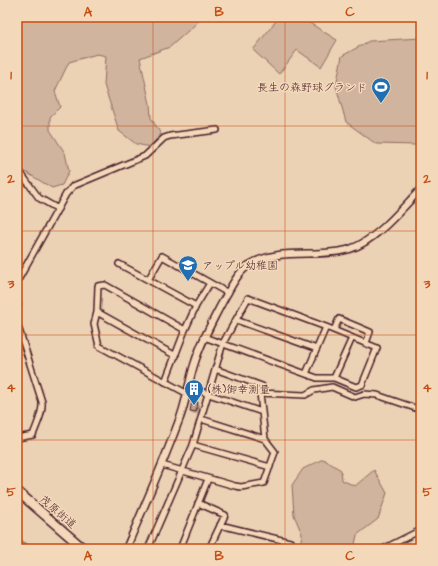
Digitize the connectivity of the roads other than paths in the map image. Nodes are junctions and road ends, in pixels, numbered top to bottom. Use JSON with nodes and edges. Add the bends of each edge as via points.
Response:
{"nodes":[{"id":1,"x":217,"y":130,"type":"dead end"},
{"id":2,"x":20,"y":172,"type":"dead end"},
{"id":3,"x":421,"y":189,"type":"edge"},
{"id":4,"x":58,"y":209,"type":"junction"},
{"id":5,"x":119,"y":264,"type":"dead end"},
{"id":6,"x":148,"y":280,"type":"junction"},
{"id":7,"x":17,"y":282,"type":"edge"},
{"id":8,"x":210,"y":283,"type":"junction"},
{"id":9,"x":228,"y":293,"type":"junction"},
{"id":10,"x":196,"y":306,"type":"junction"},
{"id":11,"x":96,"y":312,"type":"junction"},
{"id":12,"x":236,"y":320,"type":"junction"},
{"id":13,"x":17,"y":323,"type":"edge"},
{"id":14,"x":326,"y":327,"type":"junction"},
{"id":15,"x":185,"y":330,"type":"junction"},
{"id":16,"x":334,"y":330,"type":"junction"},
{"id":17,"x":204,"y":337,"type":"junction"},
{"id":18,"x":352,"y":338,"type":"junction"},
{"id":19,"x":223,"y":343,"type":"junction"},
{"id":20,"x":366,"y":343,"type":"junction"},
{"id":21,"x":317,"y":349,"type":"junction"},
{"id":22,"x":176,"y":356,"type":"junction"},
{"id":23,"x":215,"y":369,"type":"junction"},
{"id":24,"x":306,"y":374,"type":"junction"},
{"id":25,"x":334,"y":378,"type":"junction"},
{"id":26,"x":165,"y":382,"type":"junction"},
{"id":27,"x":188,"y":387,"type":"junction"},
{"id":28,"x":186,"y":393,"type":"junction"},
{"id":29,"x":260,"y":393,"type":"junction"},
{"id":30,"x":208,"y":394,"type":"junction"},
{"id":31,"x":421,"y":410,"type":"edge"},
{"id":32,"x":262,"y":412,"type":"junction"},
{"id":33,"x":201,"y":419,"type":"junction"},
{"id":34,"x":17,"y":438,"type":"edge"},
{"id":35,"x":265,"y":439,"type":"junction"},
{"id":36,"x":193,"y":445,"type":"junction"},
{"id":37,"x":162,"y":465,"type":"junction"},
{"id":38,"x":270,"y":467,"type":"junction"},
{"id":39,"x":182,"y":471,"type":"junction"},
{"id":40,"x":208,"y":479,"type":"junction"},
{"id":41,"x":17,"y":491,"type":"edge"},
{"id":42,"x":198,"y":503,"type":"junction"},
{"id":43,"x":220,"y":525,"type":"junction"},
{"id":44,"x":421,"y":530,"type":"edge"},
{"id":45,"x":290,"y":542,"type":"dead end"},
{"id":46,"x":149,"y":548,"type":"edge"},
{"id":47,"x":180,"y":548,"type":"edge"},
{"id":48,"x":84,"y":549,"type":"edge"},
{"id":49,"x":126,"y":549,"type":"edge"},
{"id":50,"x":187,"y":549,"type":"edge"},
{"id":51,"x":209,"y":549,"type":"edge"},
{"id":52,"x":383,"y":549,"type":"edge"}],
"edges":[{"from":1,"to":4,"type":"street","via":[[164,138],[145,156],[73,186]]},
{"from":2,"to":4,"type":"street","via":[[39,198]]},
{"from":3,"to":9,"type":"street","via":[[380,230],[358,245],[339,252],[266,257],[248,266]]},
{"from":4,"to":7,"type":"street"},
{"from":5,"to":6,"type":"street"},
{"from":6,"to":8,"type":"street","via":[[162,256]]},
{"from":6,"to":10,"type":"street"},
{"from":8,"to":9,"type":"street"},
{"from":8,"to":10,"type":"street"},
{"from":9,"to":17,"type":"street"},
{"from":10,"to":15,"type":"street"},
{"from":11,"to":15,"type":"street","via":[[98,286],[105,285]]},
{"from":11,"to":22,"type":"street"},
{"from":11,"to":26,"type":"street","via":[[94,324],[98,346]]},
{"from":12,"to":14,"type":"street","via":[[248,298]]},
{"from":12,"to":19,"type":"street"},
{"from":12,"to":21,"type":"street"},
{"from":13,"to":34,"type":"street","via":[[42,402],[41,414],[33,435]]},
{"from":14,"to":16,"type":"street"},
{"from":14,"to":21,"type":"street"},
{"from":15,"to":22,"type":"street"},
{"from":16,"to":18,"type":"street"},
{"from":16,"to":20,"type":"street","via":[[339,319],[345,321],[370,332]]},
{"from":17,"to":19,"type":"street"},
{"from":17,"to":27,"type":"street"},
{"from":18,"to":20,"type":"street"},
{"from":18,"to":25,"type":"street"},
{"from":19,"to":23,"type":"street"},
{"from":19,"to":24,"type":"street"},
{"from":20,"to":25,"type":"street","via":[[377,348],[362,385],[356,387]]},
{"from":21,"to":24,"type":"street"},
{"from":22,"to":26,"type":"street"},
{"from":23,"to":29,"type":"street","via":[[262,386]]},
{"from":23,"to":30,"type":"street"},
{"from":24,"to":25,"type":"street","via":[[318,378]]},
{"from":26,"to":28,"type":"street"},
{"from":27,"to":28,"type":"street"},
{"from":27,"to":30,"type":"street"},
{"from":28,"to":37,"type":"street","via":[[179,421]]},
{"from":29,"to":31,"type":"street","via":[[305,395],[314,390],[332,387],[355,397],[364,394],[377,396]]},
{"from":29,"to":32,"type":"street"},
{"from":30,"to":32,"type":"street"},
{"from":30,"to":33,"type":"street"},
{"from":32,"to":35,"type":"street"},
{"from":33,"to":35,"type":"street"},
{"from":33,"to":36,"type":"street"},
{"from":35,"to":38,"type":"street","via":[[275,452]]},
{"from":36,"to":38,"type":"street"},
{"from":36,"to":39,"type":"street"},
{"from":37,"to":39,"type":"street"},
{"from":37,"to":49,"type":"street"},
{"from":38,"to":40,"type":"street","via":[[264,483],[241,487]]},
{"from":39,"to":40,"type":"street"},
{"from":39,"to":46,"type":"street"},
{"from":40,"to":42,"type":"street"},
{"from":41,"to":48,"type":"main road","name":"茂原街道"},
{"from":42,"to":43,"type":"street","via":[[224,515]]},
{"from":42,"to":47,"type":"street"},
{"from":43,"to":45,"type":"street"},
{"from":43,"to":51,"type":"street"},
{"from":44,"to":52,"type":"street"},
{"from":47,"to":50,"type":"street"}]}
